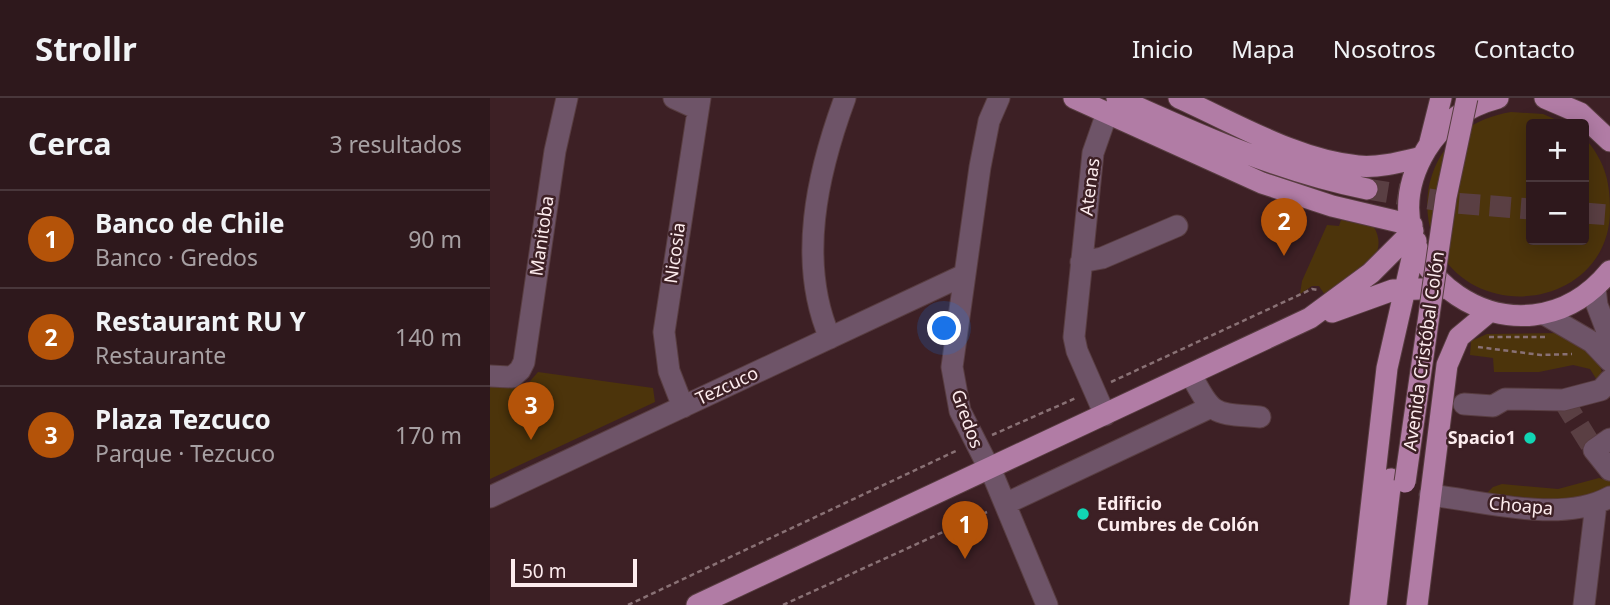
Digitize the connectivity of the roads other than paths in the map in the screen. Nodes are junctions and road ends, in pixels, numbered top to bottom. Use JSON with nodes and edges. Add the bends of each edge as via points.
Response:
{"nodes":[{"id":1,"x":567,"y":98,"type":"edge"},
{"id":2,"x":674,"y":98,"type":"edge"},
{"id":3,"x":845,"y":98,"type":"edge"},
{"id":4,"x":999,"y":98,"type":"edge"},
{"id":5,"x":1074,"y":98,"type":"edge"},
{"id":6,"x":1180,"y":98,"type":"edge"},
{"id":7,"x":1441,"y":98,"type":"edge"},
{"id":8,"x":1452,"y":98,"type":"edge"},
{"id":9,"x":1467,"y":98,"type":"edge"},
{"id":10,"x":1498,"y":98,"type":"edge"},
{"id":11,"x":1560,"y":101,"type":"edge"},
{"id":12,"x":699,"y":103,"type":"edge"},
{"id":13,"x":1112,"y":106,"type":"edge"},
{"id":14,"x":1609,"y":137,"type":"edge"},
{"id":15,"x":1426,"y":150,"type":"junction"},
{"id":16,"x":1367,"y":188,"type":"tunnel mouth"},
{"id":17,"x":1177,"y":226,"type":"dead end"},
{"id":18,"x":1414,"y":232,"type":"junction"},
{"id":19,"x":1081,"y":262,"type":"junction"},
{"id":20,"x":1610,"y":271,"type":"edge"},
{"id":21,"x":964,"y":275,"type":"junction"},
{"id":22,"x":1404,"y":288,"type":"junction"},
{"id":23,"x":1446,"y":288,"type":"junction"},
{"id":24,"x":1595,"y":288,"type":"junction"},
{"id":25,"x":1356,"y":303,"type":"junction"},
{"id":26,"x":1489,"y":312,"type":"junction"},
{"id":27,"x":1544,"y":314,"type":"junction"},
{"id":28,"x":1310,"y":318,"type":"junction"},
{"id":29,"x":1394,"y":333,"type":"junction"},
{"id":30,"x":830,"y":338,"type":"junction"},
{"id":31,"x":1610,"y":339,"type":"edge"},
{"id":32,"x":1610,"y":361,"type":"edge"},
{"id":33,"x":1191,"y":375,"type":"junction"},
{"id":34,"x":490,"y":376,"type":"edge"},
{"id":35,"x":1605,"y":385,"type":"edge"},
{"id":36,"x":1464,"y":404,"type":"dead end"},
{"id":37,"x":683,"y":407,"type":"junction"},
{"id":38,"x":1209,"y":408,"type":"junction"},
{"id":39,"x":1104,"y":415,"type":"junction"},
{"id":40,"x":1260,"y":417,"type":"dead end"},
{"id":41,"x":1610,"y":439,"type":"edge"},
{"id":42,"x":988,"y":468,"type":"junction"},
{"id":43,"x":1610,"y":470,"type":"edge"},
{"id":44,"x":1398,"y":481,"type":"junction"},
{"id":45,"x":1430,"y":495,"type":"junction"},
{"id":46,"x":490,"y":497,"type":"edge"},
{"id":47,"x":1603,"y":501,"type":"edge"},
{"id":48,"x":1005,"y":504,"type":"junction"},
{"id":49,"x":697,"y":605,"type":"edge"},
{"id":50,"x":1046,"y":605,"type":"edge"},
{"id":51,"x":1360,"y":605,"type":"edge"},
{"id":52,"x":1376,"y":605,"type":"edge"},
{"id":53,"x":1391,"y":605,"type":"edge"},
{"id":54,"x":1417,"y":605,"type":"edge"},
{"id":55,"x":1584,"y":605,"type":"edge"}],
"edges":[{"from":1,"to":34,"type":"street","name":"Manitoba","via":[[524,362],[517,374]]},
{"from":2,"to":12,"type":"street"},
{"from":3,"to":30,"type":"street","via":[[826,160],[811,261],[815,296]]},
{"from":4,"to":21,"type":"street","name":"Gredos","via":[[989,121]]},
{"from":5,"to":13,"type":"main road"},
{"from":6,"to":15,"type":"main road","via":[[1286,145],[1343,163],[1372,166]]},
{"from":7,"to":15,"type":"main road","name":"Avenida Cristóbal Colón"},
{"from":8,"to":44,"type":"main road","name":"Avenida Cristóbal Colón","via":[[1430,204]]},
{"from":9,"to":44,"type":"main road","name":"Avenida Cristóbal Colón","bridge":true},
{"from":10,"to":15,"type":"main road","via":[[1461,113]]},
{"from":11,"to":14,"type":"main road"},
{"from":12,"to":37,"type":"street","name":"Nicosia","via":[[664,332],[669,371]]},
{"from":13,"to":16,"type":"main road","via":[[1280,168]]},
{"from":13,"to":18,"type":"main road","via":[[1262,183]]},
{"from":13,"to":19,"type":"street","name":"Atenas","via":[[1093,153]]},
{"from":15,"to":18,"type":"main road","name":"Avenida Cristóbal Colón","via":[[1413,183]]},
{"from":17,"to":19,"type":"street","via":[[1102,258]]},
{"from":18,"to":22,"type":"main road","name":"Avenida Cristóbal Colón"},
{"from":18,"to":23,"type":"main road","via":[[1430,270]]},
{"from":18,"to":28,"type":"main road","via":[[1371,273]]},
{"from":19,"to":39,"type":"street","name":"Atenas","via":[[1075,344]]},
{"from":20,"to":24,"type":"main road"},
{"from":21,"to":30,"type":"street","name":"Tezcuco"},
{"from":21,"to":42,"type":"street","name":"Gredos","via":[[952,367],[960,411]]},
{"from":22,"to":23,"type":"main road"},
{"from":22,"to":25,"type":"main road"},
{"from":22,"to":29,"type":"main road","name":"Avenida Cristóbal Colón"},
{"from":23,"to":26,"type":"main road"},
{"from":24,"to":27,"type":"main road","via":[[1566,307]]},
{"from":24,"to":31,"type":"street"},
{"from":25,"to":28,"type":"main road"},
{"from":25,"to":29,"type":"main road","via":[[1381,310]]},
{"from":26,"to":27,"type":"main road","via":[[1522,317]]},
{"from":26,"to":45,"type":"main road","via":[[1459,337],[1450,356]]},
{"from":27,"to":32,"type":"street","via":[[1592,342]]},
{"from":28,"to":33,"type":"main road"},
{"from":29,"to":51,"type":"main road","name":"Avenida Cristóbal Colón","via":[[1373,427]]},
{"from":30,"to":37,"type":"street","name":"Tezcuco"},
{"from":33,"to":38,"type":"street"},
{"from":33,"to":39,"type":"main road"},
{"from":35,"to":36,"type":"street","via":[[1563,400]]},
{"from":37,"to":46,"type":"street","name":"Tezcuco"},
{"from":38,"to":40,"type":"street"},
{"from":38,"to":48,"type":"street"},
{"from":39,"to":42,"type":"main road"},
{"from":41,"to":43,"type":"street","via":[[1594,450]]},
{"from":42,"to":48,"type":"street","name":"Gredos"},
{"from":42,"to":49,"type":"main road"},
{"from":44,"to":52,"type":"main road","name":"Avenida Cristóbal Colón"},
{"from":44,"to":53,"type":"main road","name":"Avenida Cristóbal Colón"},
{"from":45,"to":47,"type":"street","name":"Choapa","via":[[1562,510]]},
{"from":45,"to":54,"type":"main road"},
{"from":47,"to":55,"type":"street"},
{"from":48,"to":50,"type":"street","name":"Gredos"}]}
